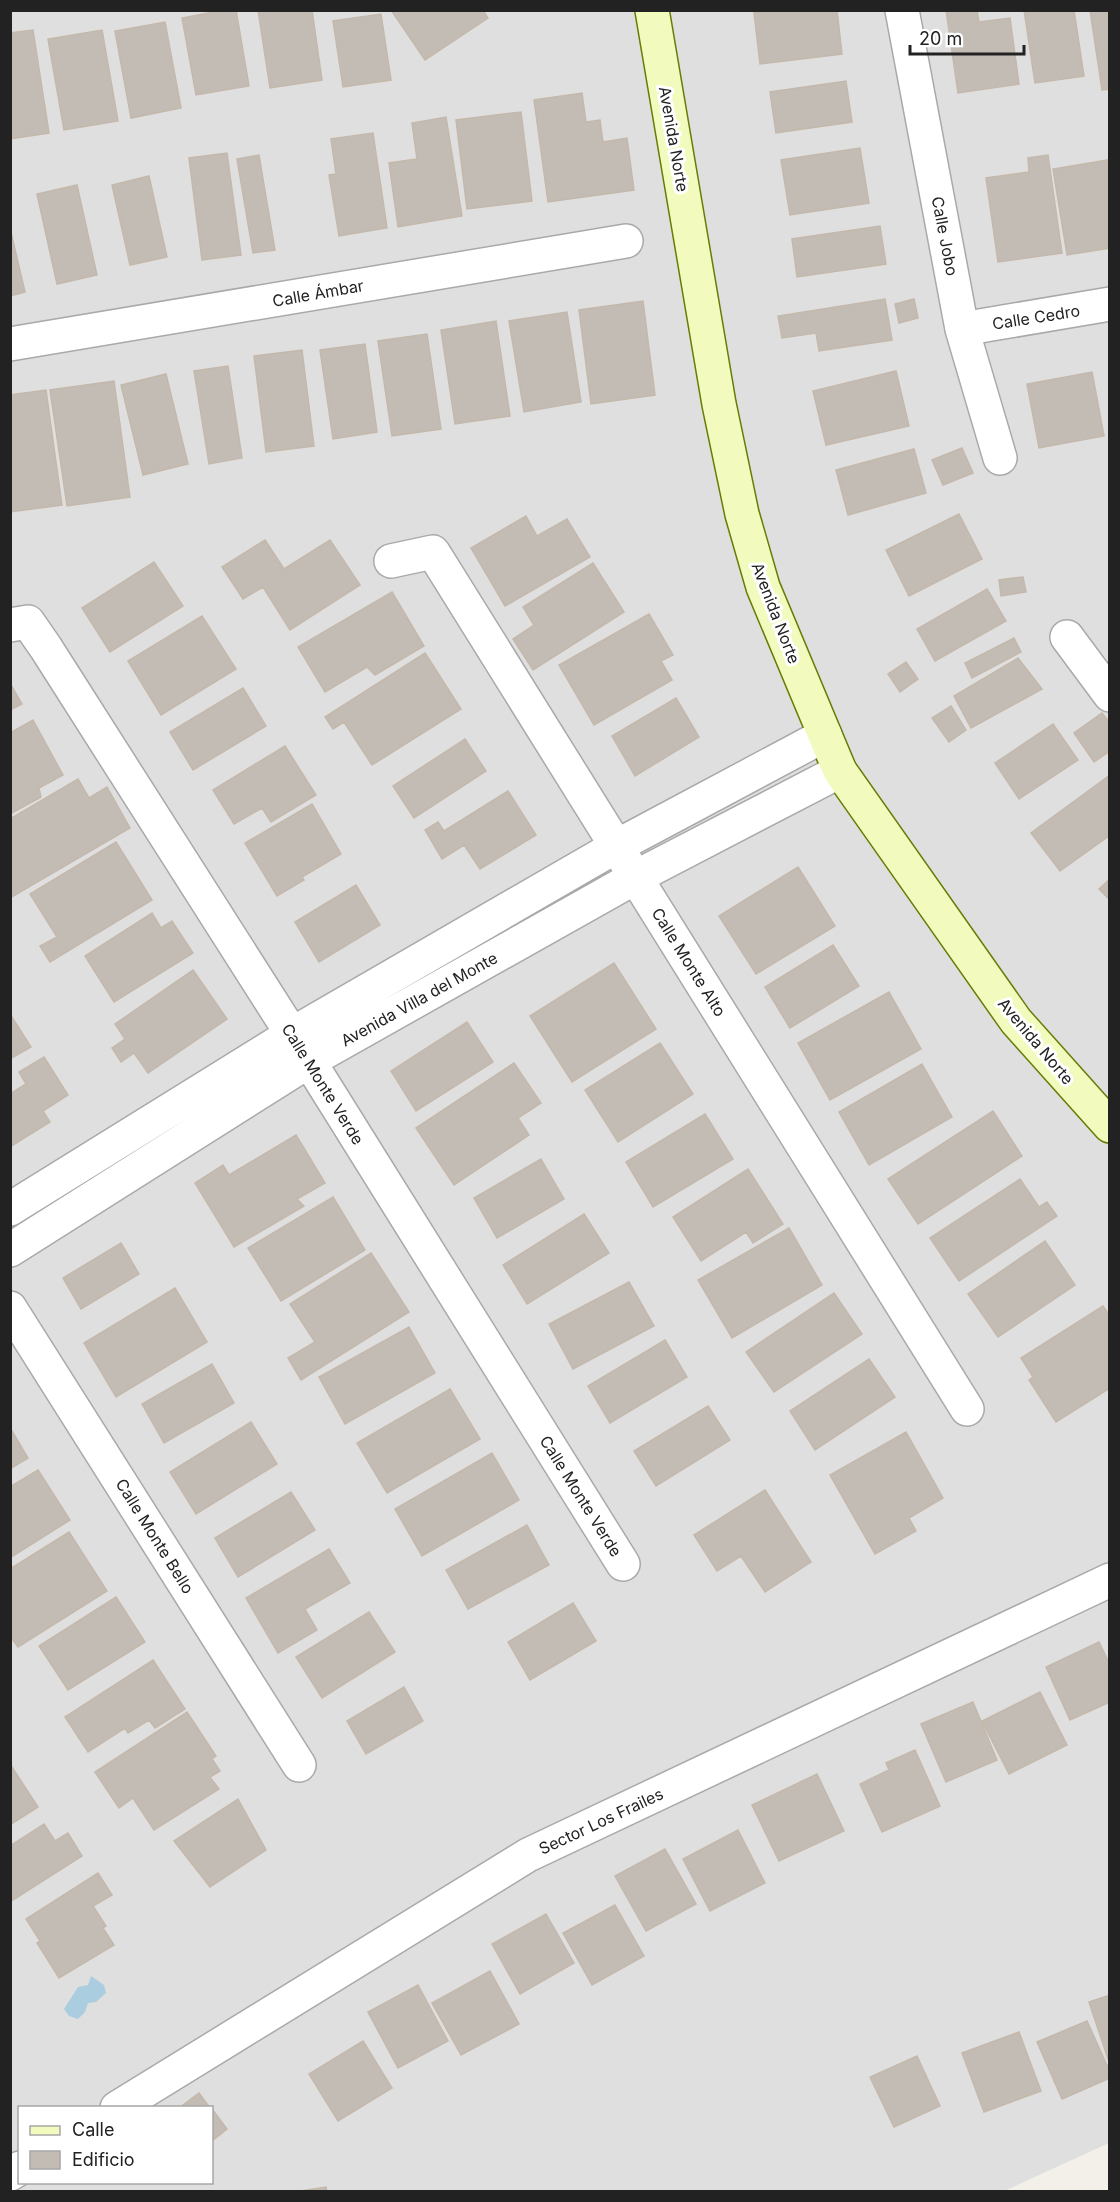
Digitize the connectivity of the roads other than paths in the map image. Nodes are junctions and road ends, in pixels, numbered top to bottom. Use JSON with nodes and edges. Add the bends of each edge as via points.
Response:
{"nodes":[{"id":1,"x":652,"y":10,"type":"edge"},
{"id":2,"x":902,"y":10,"type":"edge"},
{"id":3,"x":626,"y":241,"type":"dead end"},
{"id":4,"x":1110,"y":304,"type":"edge"},
{"id":5,"x":962,"y":329,"type":"junction"},
{"id":6,"x":10,"y":344,"type":"edge"},
{"id":7,"x":1000,"y":458,"type":"dead end"},
{"id":8,"x":391,"y":561,"type":"dead end"},
{"id":9,"x":10,"y":625,"type":"edge"},
{"id":10,"x":1067,"y":638,"type":"dead end"},
{"id":11,"x":1110,"y":695,"type":"edge"},
{"id":12,"x":825,"y":735,"type":"junction"},
{"id":13,"x":840,"y":771,"type":"junction"},
{"id":14,"x":617,"y":846,"type":"junction"},
{"id":15,"x":636,"y":877,"type":"junction"},
{"id":16,"x":301,"y":1048,"type":"junction"},
{"id":17,"x":1110,"y":1126,"type":"edge"},
{"id":18,"x":10,"y":1209,"type":"edge"},
{"id":19,"x":10,"y":1250,"type":"edge"},
{"id":20,"x":10,"y":1308,"type":"edge"},
{"id":21,"x":967,"y":1409,"type":"dead end"},
{"id":22,"x":623,"y":1564,"type":"dead end"},
{"id":23,"x":1110,"y":1580,"type":"edge"},
{"id":24,"x":299,"y":1765,"type":"dead end"},
{"id":25,"x":120,"y":2106,"type":"edge"}],
"edges":[{"from":1,"to":12,"type":"street","name":"Avenida Norte","via":[[719,404],[742,514],[764,587]]},
{"from":2,"to":5,"type":"street","name":"Calle Jobo"},
{"from":3,"to":6,"type":"street","name":"Calle Ámbar"},
{"from":4,"to":5,"type":"street","name":"Calle Cedro"},
{"from":5,"to":7,"type":"street","name":"Calle Jobo"},
{"from":8,"to":14,"type":"street","name":"Calle Monte Alto","via":[[433,552]]},
{"from":9,"to":16,"type":"street","name":"Calle Monte Verde","via":[[28,622]]},
{"from":10,"to":11,"type":"street"},
{"from":12,"to":13,"type":"street","name":"Avenida Norte"},
{"from":12,"to":14,"type":"street","name":"Avenida Villa del Monte"},
{"from":13,"to":15,"type":"street","name":"Avenida Villa del Monte"},
{"from":13,"to":17,"type":"street","name":"Avenida Norte","via":[[1016,1021]]},
{"from":14,"to":15,"type":"street","name":"Calle Monte Alto"},
{"from":14,"to":16,"type":"street","name":"Avenida Villa del Monte"},
{"from":15,"to":16,"type":"street","name":"Avenida Villa del Monte"},
{"from":15,"to":21,"type":"street","name":"Calle Monte Alto"},
{"from":16,"to":18,"type":"street","name":"Avenida Villa del Monte"},
{"from":16,"to":19,"type":"street","name":"Avenida Villa del Monte"},
{"from":16,"to":22,"type":"street","name":"Calle Monte Verde"},
{"from":20,"to":24,"type":"street","name":"Calle Monte Bello"},
{"from":23,"to":25,"type":"street","name":"Sector Los Frailes","via":[[528,1855]]}]}
